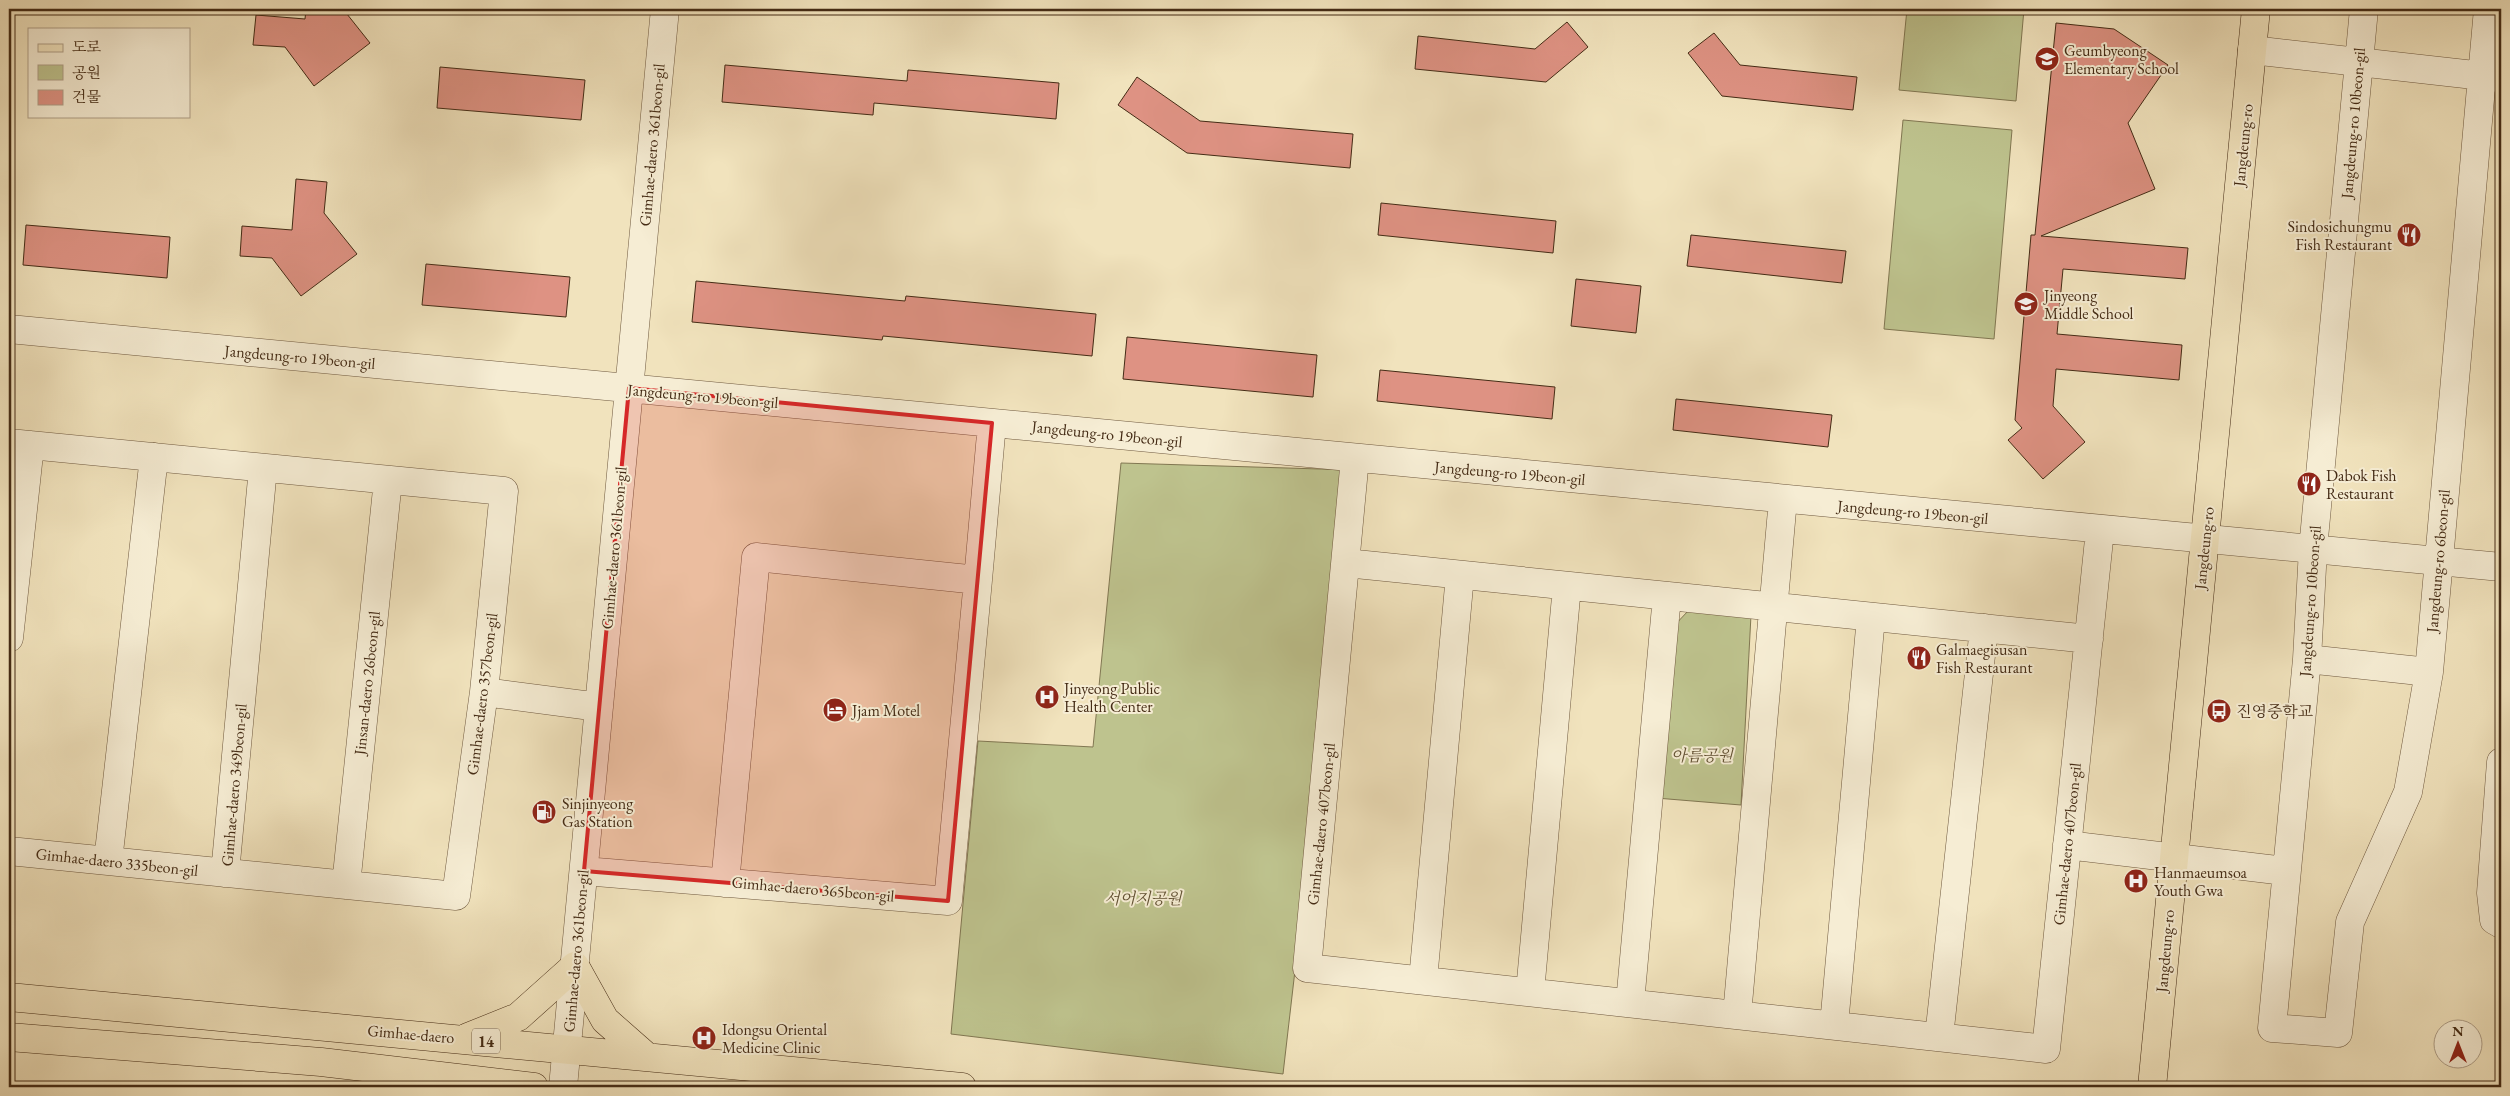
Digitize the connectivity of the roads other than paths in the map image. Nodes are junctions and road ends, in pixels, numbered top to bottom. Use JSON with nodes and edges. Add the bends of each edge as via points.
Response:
{"nodes":[{"id":1,"x":665,"y":9,"type":"edge"},
{"id":2,"x":2256,"y":9,"type":"edge"},
{"id":3,"x":2364,"y":9,"type":"edge"},
{"id":4,"x":2488,"y":9,"type":"edge"},
{"id":5,"x":2252,"y":50,"type":"junction"},
{"id":6,"x":2359,"y":62,"type":"junction"},
{"id":7,"x":2492,"y":77,"type":"edge"},
{"id":8,"x":9,"y":329,"type":"edge"},
{"id":9,"x":629,"y":388,"type":"junction"},
{"id":10,"x":992,"y":423,"type":"junction"},
{"id":11,"x":20,"y":444,"type":"edge"},
{"id":12,"x":154,"y":457,"type":"junction"},
{"id":13,"x":1355,"y":458,"type":"junction"},
{"id":14,"x":263,"y":468,"type":"junction"},
{"id":15,"x":388,"y":480,"type":"junction"},
{"id":16,"x":1783,"y":499,"type":"junction"},
{"id":17,"x":2100,"y":530,"type":"junction"},
{"id":18,"x":2204,"y":540,"type":"junction"},
{"id":19,"x":2313,"y":549,"type":"junction"},
{"id":20,"x":2438,"y":560,"type":"junction"},
{"id":21,"x":1346,"y":563,"type":"junction"},
{"id":22,"x":2501,"y":566,"type":"edge"},
{"id":23,"x":1460,"y":574,"type":"junction"},
{"id":24,"x":978,"y":580,"type":"junction"},
{"id":25,"x":1567,"y":586,"type":"junction"},
{"id":26,"x":1667,"y":596,"type":"junction"},
{"id":27,"x":1774,"y":607,"type":"junction"},
{"id":28,"x":1872,"y":617,"type":"junction"},
{"id":29,"x":1984,"y":628,"type":"junction"},
{"id":30,"x":9,"y":638,"type":"edge"},
{"id":31,"x":2090,"y":639,"type":"junction"},
{"id":32,"x":2307,"y":659,"type":"junction"},
{"id":33,"x":2429,"y":672,"type":"junction"},
{"id":34,"x":484,"y":692,"type":"junction"},
{"id":35,"x":599,"y":707,"type":"junction"},
{"id":36,"x":2501,"y":762,"type":"edge"},
{"id":37,"x":2067,"y":845,"type":"junction"},
{"id":38,"x":9,"y":851,"type":"edge"},
{"id":39,"x":2173,"y":856,"type":"junction"},
{"id":40,"x":108,"y":861,"type":"junction"},
{"id":41,"x":584,"y":871,"type":"junction"},
{"id":42,"x":2285,"y":871,"type":"junction"},
{"id":43,"x":225,"y":873,"type":"junction"},
{"id":44,"x":725,"y":882,"type":"junction"},
{"id":45,"x":346,"y":885,"type":"junction"},
{"id":46,"x":456,"y":896,"type":"joint"},
{"id":47,"x":2498,"y":922,"type":"edge"},
{"id":48,"x":575,"y":966,"type":"junction"},
{"id":49,"x":1423,"y":980,"type":"junction"},
{"id":50,"x":1530,"y":992,"type":"junction"},
{"id":51,"x":9,"y":997,"type":"edge"},
{"id":52,"x":1630,"y":1003,"type":"junction"},
{"id":53,"x":1737,"y":1015,"type":"junction"},
{"id":54,"x":1834,"y":1026,"type":"junction"},
{"id":55,"x":2272,"y":1028,"type":"joint"},
{"id":56,"x":9,"y":1037,"type":"edge"},
{"id":57,"x":1939,"y":1037,"type":"junction"},
{"id":58,"x":463,"y":1039,"type":"junction"},
{"id":59,"x":567,"y":1049,"type":"junction"},
{"id":60,"x":647,"y":1057,"type":"junction"},
{"id":61,"x":453,"y":1082,"type":"edge"},
{"id":62,"x":534,"y":1087,"type":"edge"},
{"id":63,"x":563,"y":1087,"type":"edge"},
{"id":64,"x":962,"y":1087,"type":"edge"},
{"id":65,"x":2152,"y":1087,"type":"edge"}],
"edges":[{"from":1,"to":9,"type":"street","name":"Gimhae-daero 361beon-gil"},
{"from":2,"to":5,"type":"main road","name":"Jangdeung-ro"},
{"from":3,"to":6,"type":"street","name":"Jangdeung-ro 10beon-gil"},
{"from":4,"to":7,"type":"street","name":"Jangdeung-ro 6beon-gil"},
{"from":5,"to":6,"type":"street"},
{"from":5,"to":18,"type":"main road","name":"Jangdeung-ro"},
{"from":6,"to":7,"type":"street"},
{"from":6,"to":19,"type":"street","name":"Jangdeung-ro 10beon-gil"},
{"from":7,"to":20,"type":"street","name":"Jangdeung-ro 6beon-gil"},
{"from":8,"to":9,"type":"street","name":"Jangdeung-ro 19beon-gil"},
{"from":9,"to":10,"type":"street","name":"Jangdeung-ro 19beon-gil"},
{"from":9,"to":35,"type":"street","name":"Gimhae-daero 361beon-gil"},
{"from":10,"to":13,"type":"street","name":"Jangdeung-ro 19beon-gil"},
{"from":10,"to":24,"type":"street","name":"Gimhae-daero 365beon-gil"},
{"from":11,"to":12,"type":"street"},
{"from":11,"to":30,"type":"street"},
{"from":12,"to":14,"type":"street"},
{"from":12,"to":40,"type":"street"},
{"from":13,"to":16,"type":"street","name":"Jangdeung-ro 19beon-gil"},
{"from":13,"to":21,"type":"street","name":"Gimhae-daero 407beon-gil"},
{"from":14,"to":15,"type":"street"},
{"from":14,"to":43,"type":"street","name":"Gimhae-daero 349beon-gil"},
{"from":15,"to":34,"type":"street","name":"Gimhae-daero 357beon-gil","via":[[504,491]]},
{"from":15,"to":45,"type":"street","name":"Jinsan-daero 26beon-gil"},
{"from":16,"to":17,"type":"street","name":"Jangdeung-ro 19beon-gil"},
{"from":16,"to":27,"type":"street"},
{"from":17,"to":18,"type":"street","name":"Jangdeung-ro 19beon-gil"},
{"from":17,"to":31,"type":"street","name":"Gimhae-daero 407beon-gil"},
{"from":18,"to":19,"type":"street","name":"Jangdeung-ro 19beon-gil"},
{"from":18,"to":39,"type":"main road","name":"Jangdeung-ro"},
{"from":19,"to":20,"type":"street","name":"Jangdeung-ro 19beon-gil"},
{"from":19,"to":32,"type":"street","name":"Jangdeung-ro 10beon-gil"},
{"from":20,"to":22,"type":"street","name":"Jangdeung-ro 19beon-gil"},
{"from":20,"to":33,"type":"street","name":"Jangdeung-ro 6beon-gil"},
{"from":21,"to":23,"type":"street"},
{"from":21,"to":49,"type":"street","name":"Gimhae-daero 407beon-gil","via":[[1306,968]]},
{"from":23,"to":25,"type":"street"},
{"from":23,"to":49,"type":"street"},
{"from":24,"to":44,"type":"street","name":"Gimhae-daero 365beon-gil","via":[[948,901]]},
{"from":24,"to":44,"type":"street","name":"Gimhae-daero 365beon-gil","via":[[756,557]]},
{"from":25,"to":26,"type":"street"},
{"from":25,"to":50,"type":"street"},
{"from":26,"to":27,"type":"street"},
{"from":26,"to":52,"type":"street"},
{"from":27,"to":28,"type":"street"},
{"from":27,"to":53,"type":"street"},
{"from":28,"to":29,"type":"street"},
{"from":28,"to":54,"type":"street"},
{"from":29,"to":31,"type":"street"},
{"from":29,"to":57,"type":"street"},
{"from":31,"to":37,"type":"street","name":"Gimhae-daero 407beon-gil"},
{"from":32,"to":33,"type":"street"},
{"from":32,"to":42,"type":"street","name":"Jangdeung-ro 10beon-gil"},
{"from":33,"to":55,"type":"street","name":"Jangdeung-ro 6beon-gil","via":[[2408,792],[2350,922],[2338,1033]]},
{"from":34,"to":35,"type":"street"},
{"from":34,"to":46,"type":"street","name":"Gimhae-daero 357beon-gil"},
{"from":35,"to":41,"type":"street","name":"Gimhae-daero 361beon-gil"},
{"from":36,"to":47,"type":"street","via":[[2491,893]]},
{"from":37,"to":39,"type":"street"},
{"from":37,"to":57,"type":"street","name":"Gimhae-daero 407beon-gil","via":[[2046,1049]]},
{"from":38,"to":40,"type":"street","name":"Gimhae-daero 335beon-gil"},
{"from":39,"to":42,"type":"street"},
{"from":39,"to":65,"type":"main road","name":"Jangdeung-ro"},
{"from":40,"to":43,"type":"street","name":"Gimhae-daero 335beon-gil"},
{"from":41,"to":44,"type":"street"},
{"from":41,"to":48,"type":"street","name":"Gimhae-daero 361beon-gil"},
{"from":42,"to":55,"type":"street","name":"Jangdeung-ro 10beon-gil"},
{"from":43,"to":45,"type":"street","name":"Gimhae-daero 349beon-gil"},
{"from":45,"to":46,"type":"street","name":"Gimhae-daero 349beon-gil"},
{"from":48,"to":58,"type":"main road","via":[[518,1017]]},
{"from":48,"to":59,"type":"street","name":"Gimhae-daero 361beon-gil"},
{"from":48,"to":60,"type":"main road","via":[[605,1020]]},
{"from":49,"to":50,"type":"street","name":"Gimhae-daero 407beon-gil"},
{"from":50,"to":52,"type":"street","name":"Gimhae-daero 407beon-gil"},
{"from":51,"to":58,"type":"main road","name":"Gimhae-daero","number":"14"},
{"from":52,"to":53,"type":"street","name":"Gimhae-daero 407beon-gil"},
{"from":53,"to":54,"type":"street","name":"Gimhae-daero 407beon-gil"},
{"from":54,"to":57,"type":"street","name":"Gimhae-daero 407beon-gil"},
{"from":56,"to":61,"type":"main road","via":[[321,1062]]},
{"from":58,"to":59,"type":"main road","name":"Gimhae-daero","number":"14"},
{"from":59,"to":60,"type":"main road","name":"Gimhae-daero","number":"14"},
{"from":59,"to":63,"type":"street","name":"Gimhae-daero 361beon-gil"},
{"from":60,"to":64,"type":"main road","name":"Gimhae-daero","number":"14"},
{"from":61,"to":62,"type":"main road"}]}
